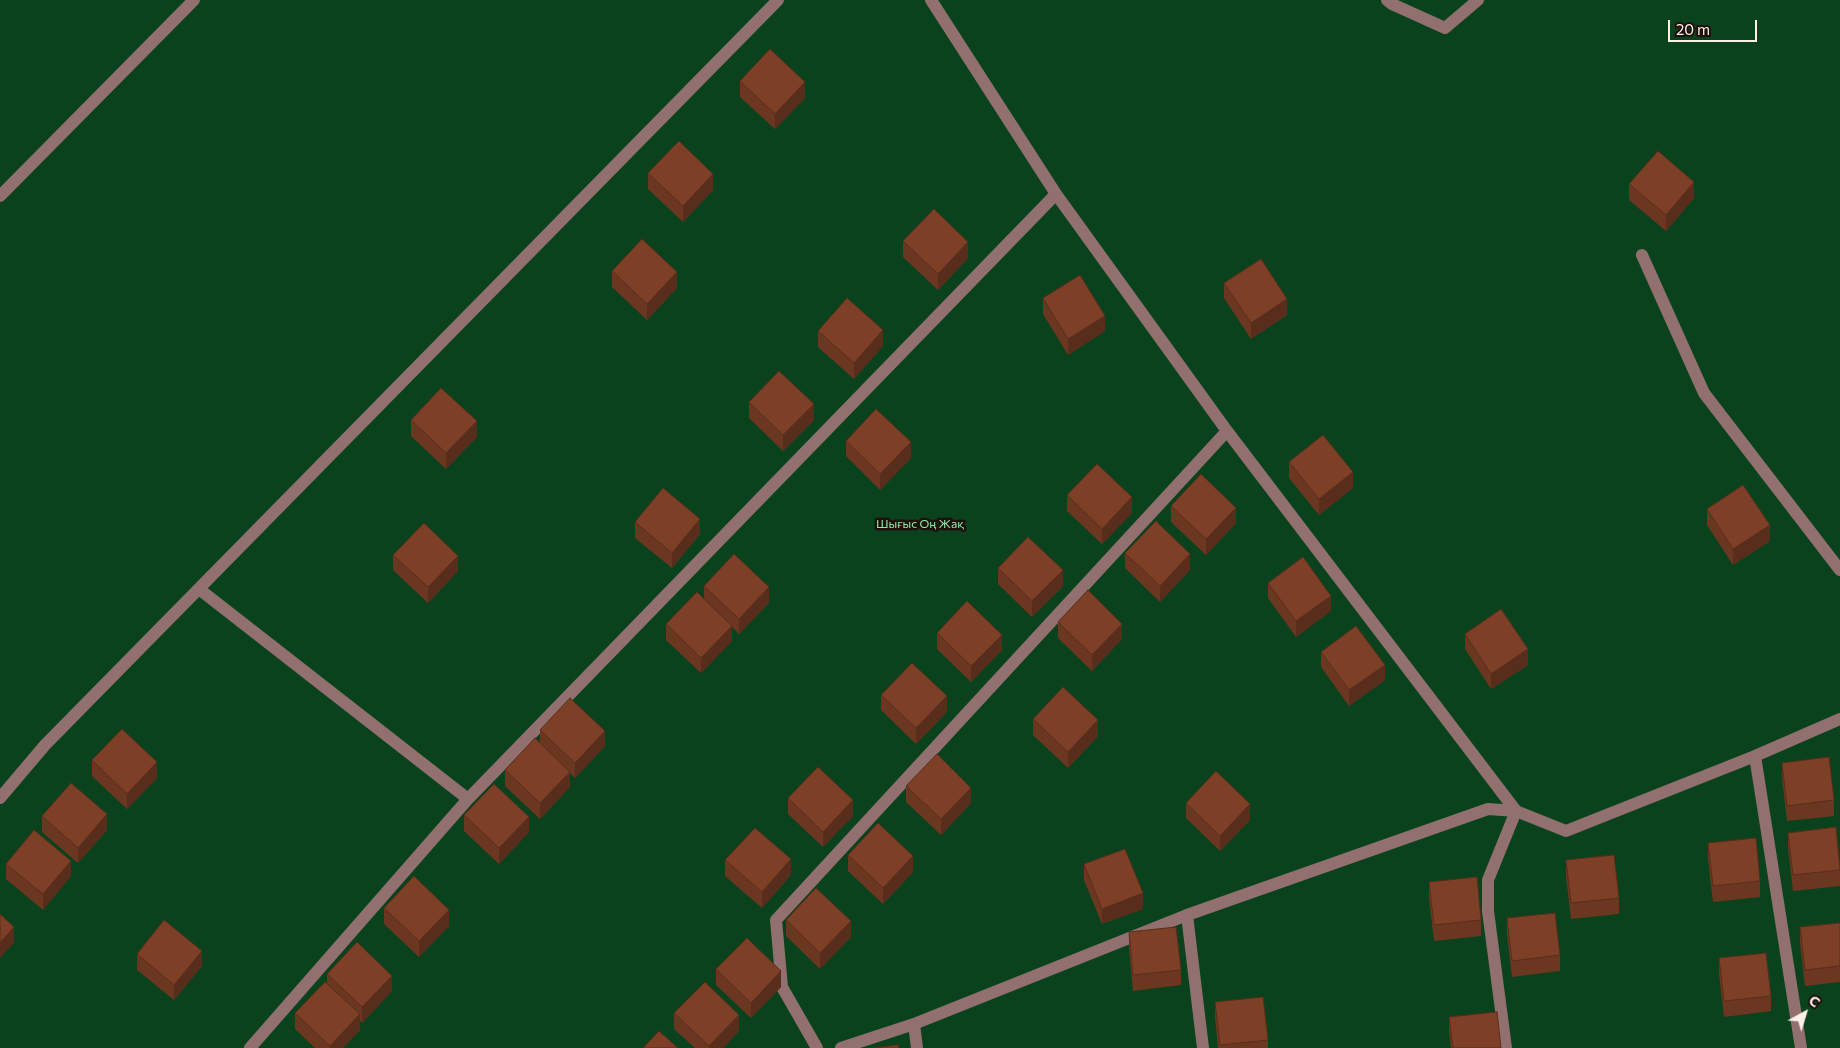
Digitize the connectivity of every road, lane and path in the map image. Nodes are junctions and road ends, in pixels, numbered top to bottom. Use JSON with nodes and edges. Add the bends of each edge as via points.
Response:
{"nodes":[{"id":1,"x":194,"y":0,"type":"edge"},
{"id":2,"x":778,"y":0,"type":"edge"},
{"id":3,"x":932,"y":0,"type":"edge"},
{"id":4,"x":1387,"y":0,"type":"edge"},
{"id":5,"x":1478,"y":0,"type":"edge"},
{"id":6,"x":1056,"y":194,"type":"junction"},
{"id":7,"x":0,"y":196,"type":"edge"},
{"id":8,"x":1642,"y":255,"type":"dead end"},
{"id":9,"x":1227,"y":431,"type":"junction"},
{"id":10,"x":1840,"y":570,"type":"edge"},
{"id":11,"x":199,"y":589,"type":"junction"},
{"id":12,"x":1840,"y":719,"type":"edge"},
{"id":13,"x":1754,"y":756,"type":"junction"},
{"id":14,"x":0,"y":798,"type":"edge"},
{"id":15,"x":468,"y":799,"type":"junction"},
{"id":16,"x":1516,"y":811,"type":"junction"},
{"id":17,"x":1187,"y":915,"type":"junction"},
{"id":18,"x":914,"y":1024,"type":"junction"},
{"id":19,"x":250,"y":1048,"type":"edge"},
{"id":20,"x":817,"y":1048,"type":"edge"},
{"id":21,"x":841,"y":1048,"type":"edge"},
{"id":22,"x":917,"y":1048,"type":"edge"},
{"id":23,"x":1203,"y":1048,"type":"edge"},
{"id":24,"x":1506,"y":1048,"type":"edge"},
{"id":25,"x":1801,"y":1048,"type":"edge"}],
"edges":[{"from":1,"to":7,"type":"street"},
{"from":2,"to":11,"type":"street"},
{"from":3,"to":6,"type":"street"},
{"from":4,"to":5,"type":"street","via":[[1445,28]]},
{"from":6,"to":9,"type":"street"},
{"from":6,"to":15,"type":"street"},
{"from":8,"to":10,"type":"street","via":[[1704,393]]},
{"from":9,"to":16,"type":"street"},
{"from":9,"to":20,"type":"street","via":[[776,920],[782,987]]},
{"from":11,"to":14,"type":"street","via":[[45,745]]},
{"from":11,"to":15,"type":"street"},
{"from":12,"to":13,"type":"street"},
{"from":13,"to":16,"type":"street","via":[[1566,831]]},
{"from":13,"to":25,"type":"street"},
{"from":15,"to":19,"type":"street"},
{"from":16,"to":17,"type":"street","via":[[1488,809]]},
{"from":16,"to":24,"type":"street","via":[[1488,880],[1488,910]]},
{"from":17,"to":18,"type":"street"},
{"from":17,"to":23,"type":"street"},
{"from":18,"to":21,"type":"street"},
{"from":18,"to":22,"type":"street"}]}
